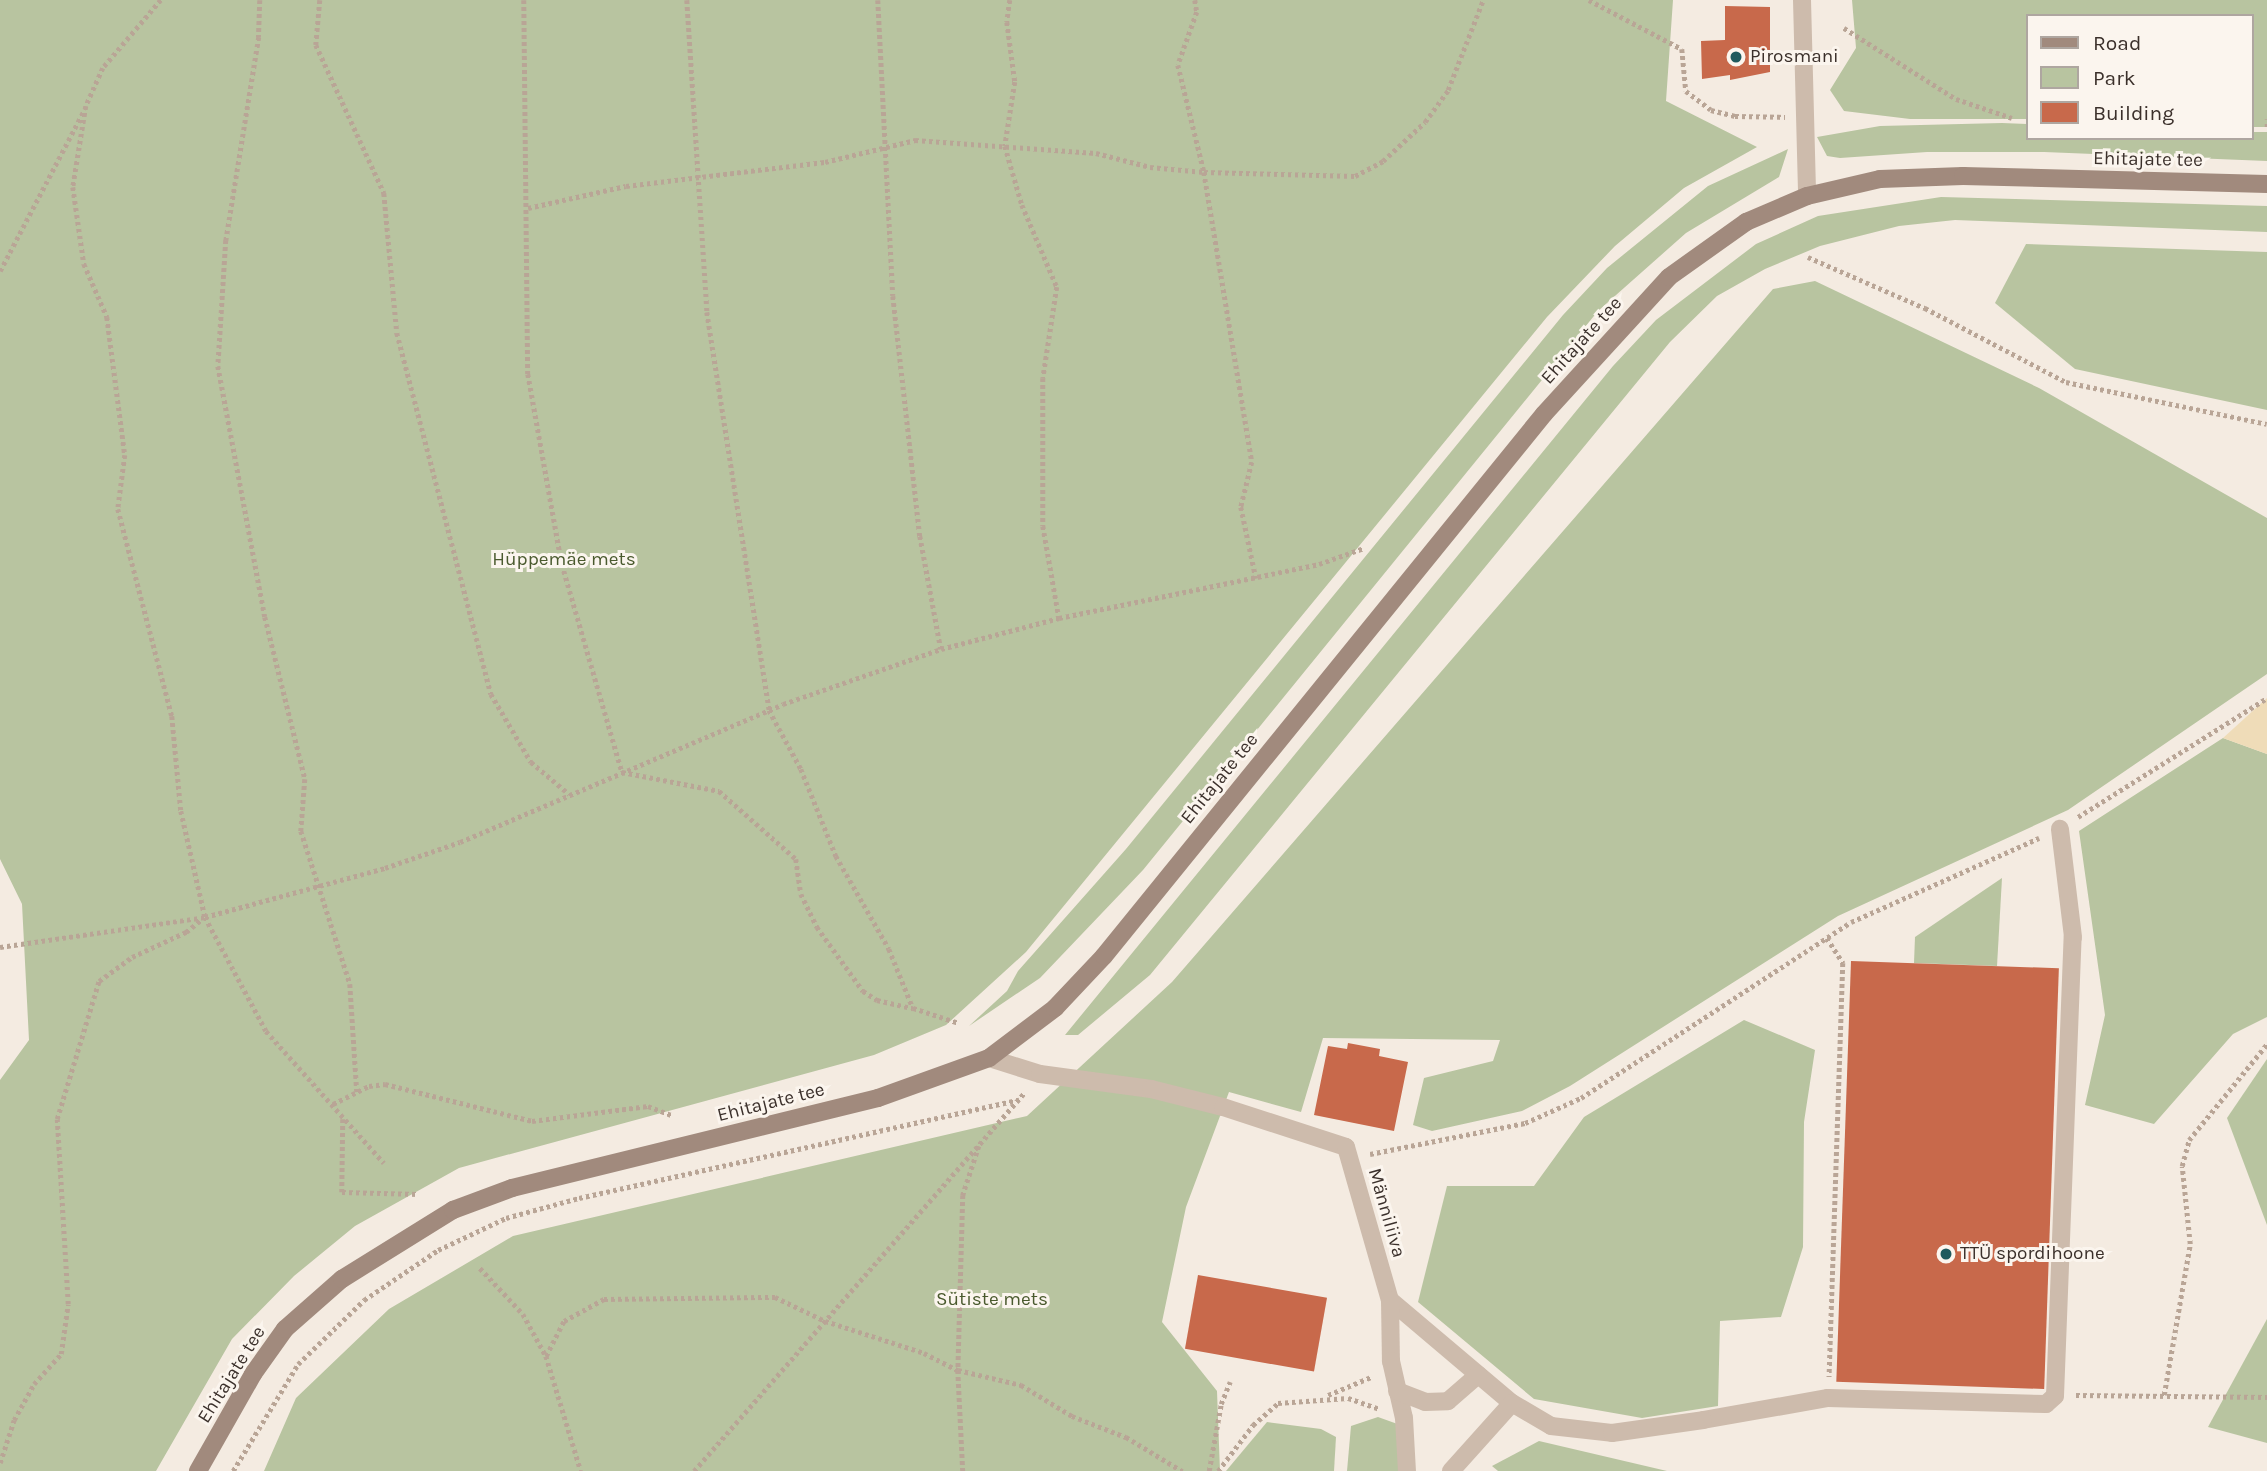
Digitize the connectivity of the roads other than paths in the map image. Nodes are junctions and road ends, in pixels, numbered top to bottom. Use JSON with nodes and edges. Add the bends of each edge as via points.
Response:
{"nodes":[{"id":1,"x":1802,"y":0,"type":"edge"},
{"id":2,"x":2267,"y":184,"type":"edge"},
{"id":3,"x":1807,"y":196,"type":"junction"},
{"id":4,"x":2060,"y":829,"type":"road end"},
{"id":5,"x":989,"y":1058,"type":"junction"},
{"id":6,"x":1390,"y":1300,"type":"junction"},
{"id":7,"x":1478,"y":1375,"type":"junction"},
{"id":8,"x":1399,"y":1398,"type":"junction"},
{"id":9,"x":1513,"y":1403,"type":"junction"},
{"id":10,"x":198,"y":1471,"type":"edge"},
{"id":11,"x":1407,"y":1471,"type":"edge"},
{"id":12,"x":1451,"y":1471,"type":"edge"}],
"edges":[{"from":1,"to":3,"type":"street"},
{"from":2,"to":3,"type":"main road","name":"Ehitajate tee","via":[[1963,176],[1880,179]]},
{"from":3,"to":5,"type":"main road","name":"Ehitajate tee","via":[[1746,222],[1669,277],[1544,414],[1104,957],[1055,1008]]},
{"from":4,"to":9,"type":"street","via":[[2073,937],[2055,1396],[2046,1404],[1828,1398],[1612,1433],[1550,1426]]},
{"from":5,"to":6,"type":"street","name":"Männiliiva","via":[[1040,1074],[1150,1089],[1223,1107],[1346,1147]]},
{"from":5,"to":10,"type":"main road","name":"Ehitajate tee","via":[[878,1098],[512,1188],[453,1210],[342,1279],[285,1329],[253,1374]]},
{"from":6,"to":7,"type":"street"},
{"from":6,"to":8,"type":"street","name":"Männiliiva","via":[[1391,1361]]},
{"from":7,"to":8,"type":"street","via":[[1448,1401]]},
{"from":7,"to":9,"type":"street"},
{"from":8,"to":11,"type":"street","name":"Männiliiva"},
{"from":9,"to":12,"type":"street"}]}
